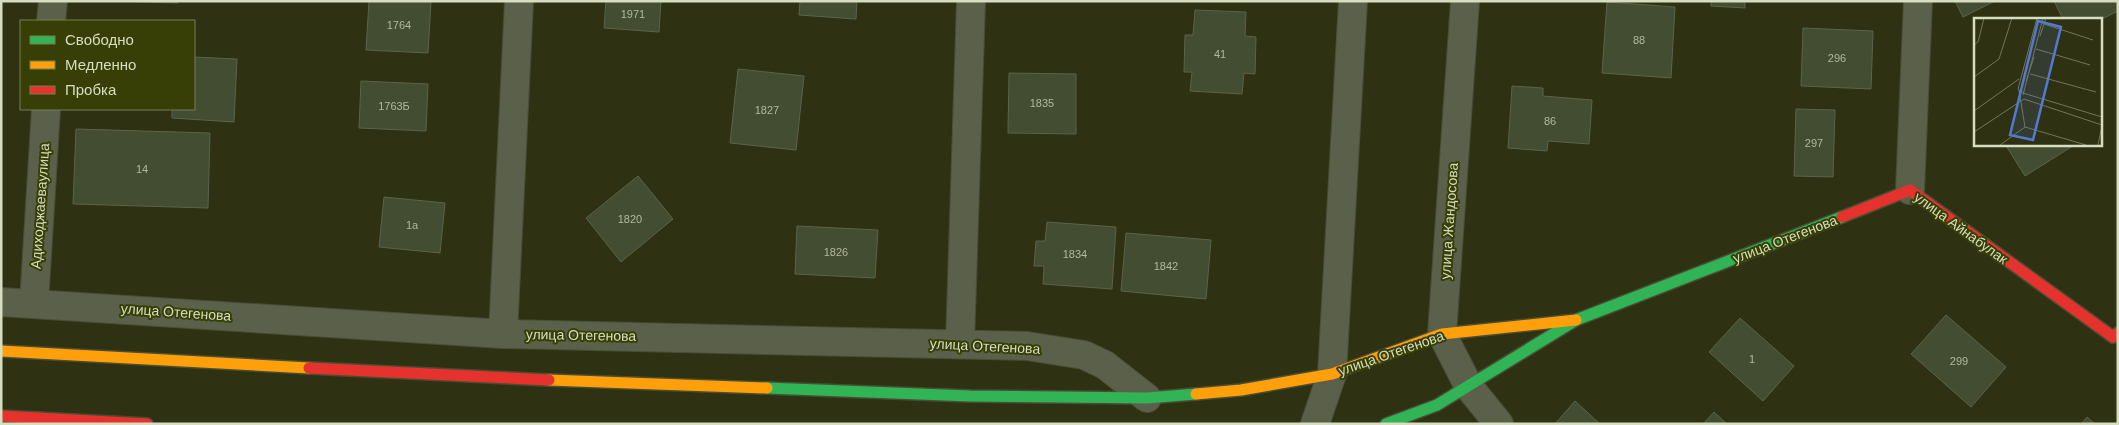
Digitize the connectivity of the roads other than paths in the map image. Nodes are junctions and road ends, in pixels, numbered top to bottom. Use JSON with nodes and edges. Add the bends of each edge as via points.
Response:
{"nodes":[{"id":1,"x":52,"y":1,"type":"edge"},
{"id":2,"x":519,"y":1,"type":"edge"},
{"id":3,"x":971,"y":1,"type":"edge"},
{"id":4,"x":1353,"y":1,"type":"edge"},
{"id":5,"x":1464,"y":1,"type":"edge"},
{"id":6,"x":1918,"y":1,"type":"edge"},
{"id":7,"x":51,"y":20,"type":"edge"},
{"id":8,"x":46,"y":110,"type":"edge"},
{"id":9,"x":1910,"y":190,"type":"junction"},
{"id":10,"x":1,"y":302,"type":"edge"},
{"id":11,"x":34,"y":303,"type":"junction"},
{"id":12,"x":1576,"y":320,"type":"junction"},
{"id":13,"x":503,"y":334,"type":"junction"},
{"id":14,"x":1442,"y":334,"type":"junction"},
{"id":15,"x":2116,"y":337,"type":"edge"},
{"id":16,"x":960,"y":344,"type":"junction"},
{"id":17,"x":1,"y":351,"type":"edge"},
{"id":18,"x":1332,"y":374,"type":"junction"},
{"id":19,"x":1469,"y":388,"type":"junction"},
{"id":20,"x":1147,"y":398,"type":"junction"},
{"id":21,"x":1,"y":416,"type":"edge"},
{"id":22,"x":146,"y":424,"type":"edge"},
{"id":23,"x":1315,"y":424,"type":"edge"},
{"id":24,"x":1386,"y":424,"type":"edge"},
{"id":25,"x":1499,"y":424,"type":"edge"}],
"edges":[{"from":1,"to":7,"type":"street"},
{"from":2,"to":13,"type":"street"},
{"from":3,"to":16,"type":"street"},
{"from":4,"to":18,"type":"street"},
{"from":5,"to":14,"type":"street","name":"улица Жандосова"},
{"from":6,"to":9,"type":"street","name":"улица Айнабулак"},
{"from":8,"to":11,"type":"street","name":"Адиходжаеваулица"},
{"from":9,"to":12,"type":"street","name":"улица Отегенова"},
{"from":9,"to":15,"type":"street","name":"улица Айнабулак"},
{"from":10,"to":11,"type":"street","name":"улица Отегенова"},
{"from":11,"to":13,"type":"street","name":"улица Отегенова"},
{"from":12,"to":14,"type":"street","name":"улица Отегенова"},
{"from":12,"to":19,"type":"street","name":"улица Отегенова"},
{"from":13,"to":16,"type":"street","name":"улица Отегенова"},
{"from":14,"to":18,"type":"street","name":"улица Отегенова"},
{"from":14,"to":19,"type":"street"},
{"from":16,"to":20,"type":"street","name":"улица Отегенова","via":[[1027,346],[1084,355],[1105,365]]},
{"from":17,"to":20,"type":"street","name":"улица Отегенова","via":[[479,377],[970,396]]},
{"from":18,"to":20,"type":"street","name":"улица Отегенова","via":[[1241,390]]},
{"from":18,"to":23,"type":"street"},
{"from":19,"to":24,"type":"street","name":"улица Отегенова"},
{"from":19,"to":25,"type":"street"},
{"from":21,"to":22,"type":"street"}]}
